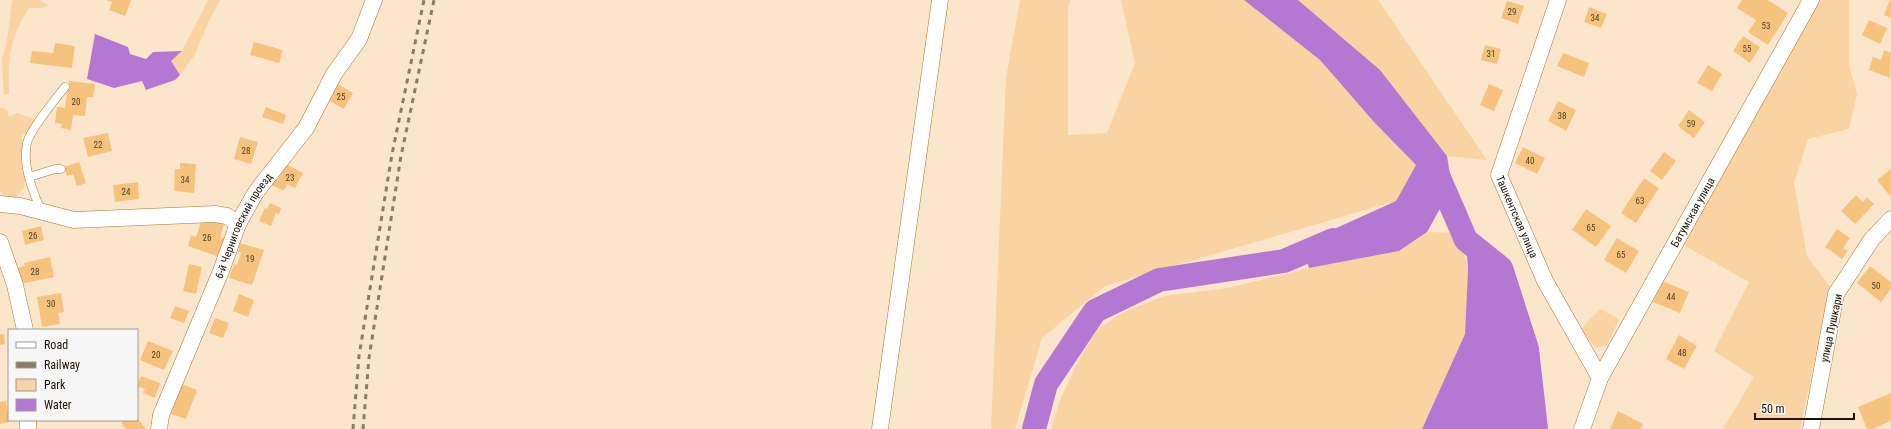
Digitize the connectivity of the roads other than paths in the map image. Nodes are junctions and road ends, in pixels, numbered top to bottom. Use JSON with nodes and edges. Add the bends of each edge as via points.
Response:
{"nodes":[{"id":1,"x":374,"y":0,"type":"edge"},
{"id":2,"x":940,"y":0,"type":"edge"},
{"id":3,"x":1558,"y":0,"type":"edge"},
{"id":4,"x":1804,"y":2,"type":"edge"},
{"id":5,"x":65,"y":87,"type":"dead end"},
{"id":6,"x":61,"y":169,"type":"dead end"},
{"id":7,"x":29,"y":177,"type":"junction"},
{"id":8,"x":0,"y":204,"type":"edge"},
{"id":9,"x":41,"y":212,"type":"junction"},
{"id":10,"x":1891,"y":219,"type":"edge"},
{"id":11,"x":238,"y":224,"type":"junction"},
{"id":12,"x":0,"y":242,"type":"edge"},
{"id":13,"x":25,"y":329,"type":"edge"},
{"id":14,"x":1600,"y":378,"type":"junction"},
{"id":15,"x":159,"y":429,"type":"edge"},
{"id":16,"x":880,"y":429,"type":"edge"},
{"id":17,"x":1582,"y":429,"type":"edge"},
{"id":18,"x":1811,"y":429,"type":"edge"}],
"edges":[{"from":1,"to":11,"type":"street","name":"6-й Черниговский проезд","via":[[359,39],[334,74],[306,128],[256,192]]},
{"from":2,"to":16,"type":"street"},
{"from":3,"to":14,"type":"street","name":"Ташкентская улица","via":[[1499,175],[1545,282]]},
{"from":4,"to":14,"type":"street","name":"Батумская улица"},
{"from":5,"to":7,"type":"lane","via":[[27,142]]},
{"from":6,"to":7,"type":"lane"},
{"from":7,"to":9,"type":"lane"},
{"from":8,"to":9,"type":"street"},
{"from":9,"to":11,"type":"street","via":[[74,220],[215,214],[227,216]]},
{"from":10,"to":18,"type":"street","name":"улица Пушкари","via":[[1872,239],[1836,294]]},
{"from":11,"to":15,"type":"street","name":"6-й Черниговский проезд","via":[[222,272],[161,415]]},
{"from":12,"to":13,"type":"street","via":[[15,285]]},
{"from":14,"to":17,"type":"street","name":"Батумская улица"}]}
